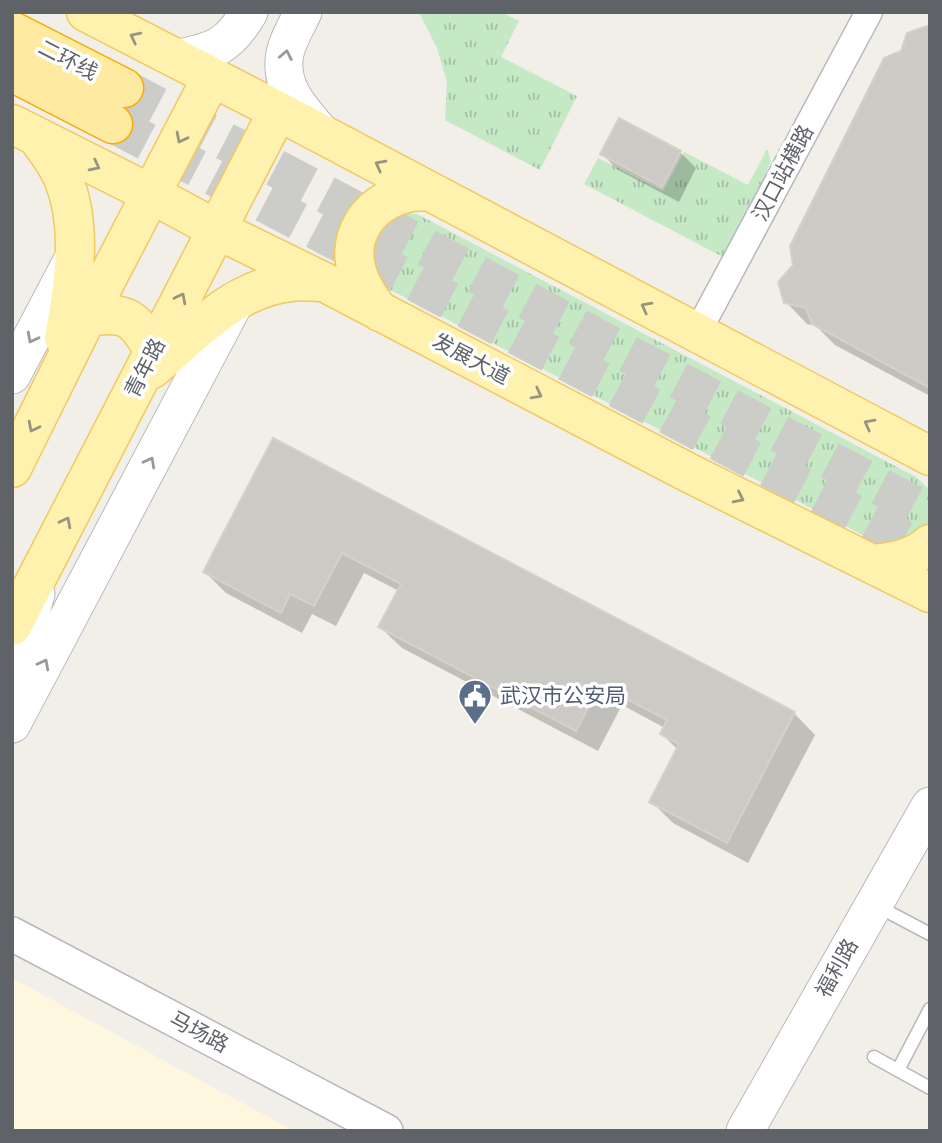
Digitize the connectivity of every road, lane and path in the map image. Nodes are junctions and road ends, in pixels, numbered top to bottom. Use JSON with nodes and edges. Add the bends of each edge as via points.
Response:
{"nodes":[{"id":1,"x":86,"y":12,"type":"edge"},
{"id":2,"x":249,"y":12,"type":"edge"},
{"id":3,"x":303,"y":12,"type":"edge"},
{"id":4,"x":869,"y":12,"type":"edge"},
{"id":5,"x":12,"y":31,"type":"edge"},
{"id":6,"x":176,"y":59,"type":"junction"},
{"id":7,"x":12,"y":72,"type":"edge"},
{"id":8,"x":212,"y":77,"type":"junction"},
{"id":9,"x":278,"y":111,"type":"junction"},
{"id":10,"x":24,"y":130,"type":"edge"},
{"id":11,"x":322,"y":134,"type":"junction"},
{"id":12,"x":428,"y":191,"type":"junction"},
{"id":13,"x":152,"y":194,"type":"junction"},
{"id":14,"x":216,"y":229,"type":"junction"},
{"id":15,"x":74,"y":258,"type":"junction"},
{"id":16,"x":324,"y":282,"type":"junction"},
{"id":17,"x":236,"y":300,"type":"junction"},
{"id":18,"x":380,"y":312,"type":"junction"},
{"id":19,"x":87,"y":317,"type":"junction"},
{"id":20,"x":697,"y":333,"type":"junction"},
{"id":21,"x":146,"y":366,"type":"junction"},
{"id":22,"x":12,"y":375,"type":"edge"},
{"id":23,"x":54,"y":386,"type":"junction"},
{"id":24,"x":929,"y":456,"type":"edge"},
{"id":25,"x":12,"y":468,"type":"edge"},
{"id":26,"x":930,"y":544,"type":"edge"},
{"id":27,"x":46,"y":560,"type":"junction"},
{"id":28,"x":872,"y":564,"type":"junction"},
{"id":29,"x":930,"y":593,"type":"edge"},
{"id":30,"x":12,"y":626,"type":"edge"},
{"id":31,"x":12,"y":677,"type":"edge"},
{"id":32,"x":12,"y":724,"type":"edge"},
{"id":33,"x":930,"y":806,"type":"edge"},
{"id":34,"x":873,"y":904,"type":"junction"},
{"id":35,"x":12,"y":934,"type":"edge"},
{"id":36,"x":930,"y":934,"type":"edge"},
{"id":37,"x":930,"y":1009,"type":"edge"},
{"id":38,"x":874,"y":1057,"type":"dead end"},
{"id":39,"x":898,"y":1070,"type":"junction"},
{"id":40,"x":930,"y":1088,"type":"edge"},
{"id":41,"x":386,"y":1131,"type":"edge"},
{"id":42,"x":745,"y":1131,"type":"edge"}],
"edges":[{"from":6,"to":1,"type":"main road","one_way":true},
{"from":2,"to":6,"type":"main road","via":[[228,41],[207,52]]},
{"from":11,"to":3,"type":"main road","one_way":true,"via":[[289,91],[284,71],[285,51]]},
{"from":4,"to":20,"type":"street","name":"汉口站横路"},
{"from":5,"to":7,"type":"highway","name":"二环线","via":[[118,106]]},
{"from":6,"to":8,"type":"main road"},
{"from":8,"to":9,"type":"main road"},
{"from":8,"to":13,"type":"main road","one_way":true},
{"from":9,"to":11,"type":"main road"},
{"from":9,"to":14,"type":"main road","name":"青年路"},
{"from":10,"to":13,"type":"main road","name":"发展大道","one_way":true},
{"from":10,"to":15,"type":"main road","via":[[58,169],[69,195]]},
{"from":12,"to":11,"type":"main road","one_way":true},
{"from":12,"to":18,"type":"main road","via":[[389,200],[360,226],[354,259],[359,278]]},
{"from":20,"to":12,"type":"main road","one_way":true},
{"from":13,"to":14,"type":"main road","name":"发展大道"},
{"from":13,"to":19,"type":"main road"},
{"from":14,"to":16,"type":"main road","name":"发展大道"},
{"from":21,"to":14,"type":"main road","name":"青年路","one_way":true},
{"from":15,"to":22,"type":"main road","one_way":true},
{"from":15,"to":23,"type":"main road","via":[[72,295]]},
{"from":16,"to":17,"type":"main road","via":[[289,282]]},
{"from":16,"to":18,"type":"main road","name":"发展大道"},
{"from":17,"to":21,"type":"main road"},
{"from":32,"to":17,"type":"main road","one_way":true},
{"from":18,"to":28,"type":"main road","name":"发展大道","one_way":true},
{"from":19,"to":21,"type":"main road","via":[[109,313],[133,321]]},
{"from":19,"to":23,"type":"main road"},
{"from":24,"to":20,"type":"main road","one_way":true},
{"from":27,"to":21,"type":"main road","name":"青年路","one_way":true},
{"from":23,"to":25,"type":"main road","one_way":true},
{"from":26,"to":28,"type":"main road","via":[[909,557]]},
{"from":27,"to":30,"type":"main road","name":"青年路"},
{"from":27,"to":31,"type":"main road"},
{"from":28,"to":29,"type":"main road","name":"发展大道"},
{"from":33,"to":34,"type":"main road","name":"福利路"},
{"from":34,"to":36,"type":"lane"},
{"from":34,"to":42,"type":"main road","name":"福利路"},
{"from":35,"to":41,"type":"street","name":"马场路"},
{"from":37,"to":39,"type":"lane"},
{"from":38,"to":39,"type":"lane"},
{"from":39,"to":40,"type":"lane"}]}
